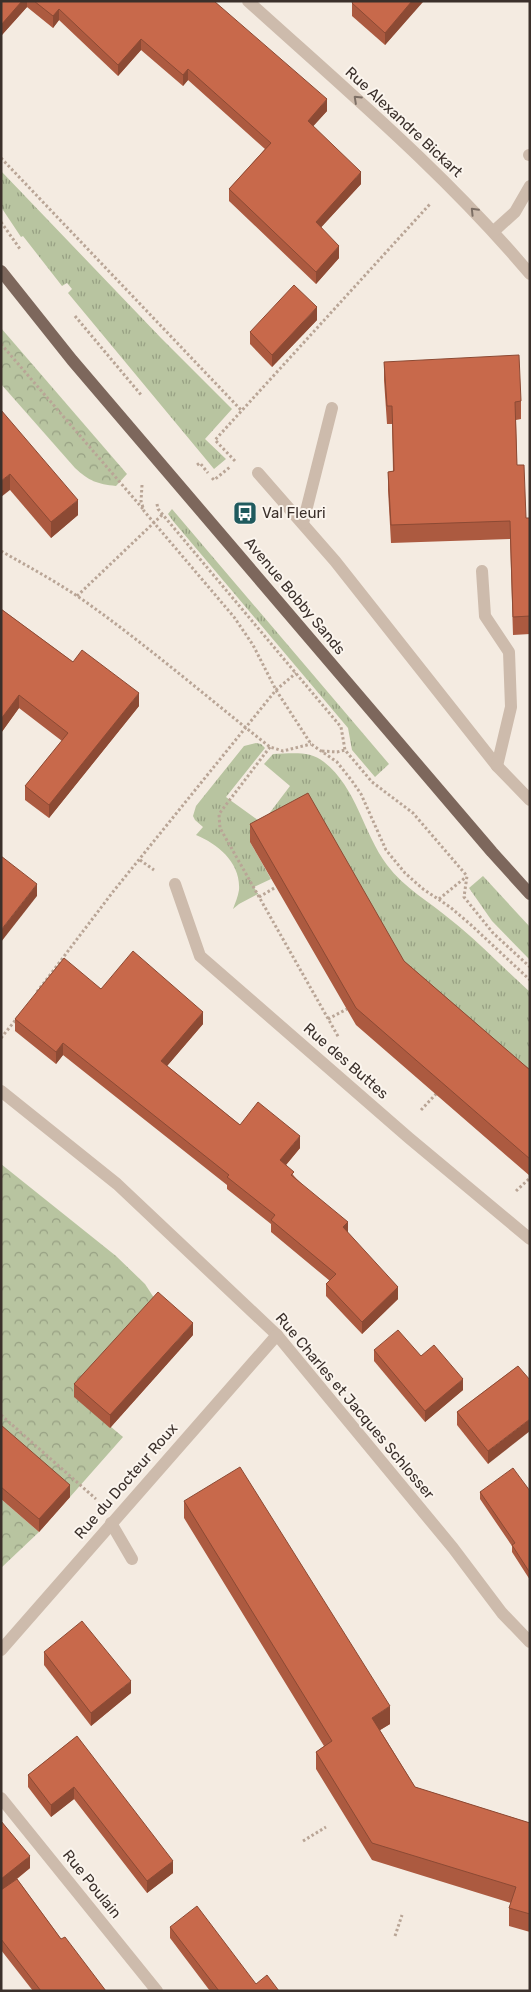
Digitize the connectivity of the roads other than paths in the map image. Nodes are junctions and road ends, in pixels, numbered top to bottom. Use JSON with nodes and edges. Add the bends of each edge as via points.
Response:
{"nodes":[{"id":1,"x":248,"y":1,"type":"edge"},
{"id":2,"x":530,"y":186,"type":"edge"},
{"id":3,"x":494,"y":231,"type":"junction"},
{"id":4,"x":1,"y":271,"type":"edge"},
{"id":5,"x":530,"y":274,"type":"edge"},
{"id":6,"x":332,"y":408,"type":"dead end"},
{"id":7,"x":258,"y":473,"type":"dead end"},
{"id":8,"x":303,"y":524,"type":"junction"},
{"id":9,"x":482,"y":571,"type":"dead end"},
{"id":10,"x":497,"y":766,"type":"junction"},
{"id":11,"x":530,"y":800,"type":"edge"},
{"id":12,"x":175,"y":884,"type":"dead end"},
{"id":13,"x":530,"y":894,"type":"edge"},
{"id":14,"x":1,"y":1092,"type":"edge"},
{"id":15,"x":530,"y":1239,"type":"edge"},
{"id":16,"x":277,"y":1335,"type":"junction"},
{"id":17,"x":111,"y":1523,"type":"junction"},
{"id":18,"x":132,"y":1559,"type":"dead end"},
{"id":19,"x":530,"y":1642,"type":"edge"},
{"id":20,"x":1,"y":1650,"type":"edge"},
{"id":21,"x":1,"y":1798,"type":"edge"},
{"id":22,"x":157,"y":1991,"type":"edge"}],
"edges":[{"from":3,"to":1,"type":"street","name":"Rue Alexandre Bickart","one_way":true,"via":[[448,184]]},
{"from":2,"to":3,"type":"street","via":[[515,212]]},
{"from":3,"to":5,"type":"street","name":"Rue Alexandre Bickart"},
{"from":4,"to":13,"type":"main road","name":"Avenue Bobby Sands","via":[[72,360]]},
{"from":6,"to":8,"type":"street"},
{"from":7,"to":8,"type":"street"},
{"from":8,"to":10,"type":"street"},
{"from":9,"to":10,"type":"street","via":[[484,616],[509,652],[511,707]]},
{"from":10,"to":11,"type":"street"},
{"from":12,"to":15,"type":"street","name":"Rue des Buttes","via":[[200,956]]},
{"from":14,"to":16,"type":"street","name":"Rue Charles et Jacques Schlosser","via":[[117,1184]]},
{"from":16,"to":17,"type":"street","name":"Rue du Docteur Roux"},
{"from":16,"to":19,"type":"street","name":"Rue Charles et Jacques Schlosser","via":[[453,1548],[502,1613]]},
{"from":17,"to":18,"type":"street"},
{"from":17,"to":20,"type":"street","name":"Rue du Docteur Roux"},
{"from":21,"to":22,"type":"street","name":"Rue Poulain"}]}
